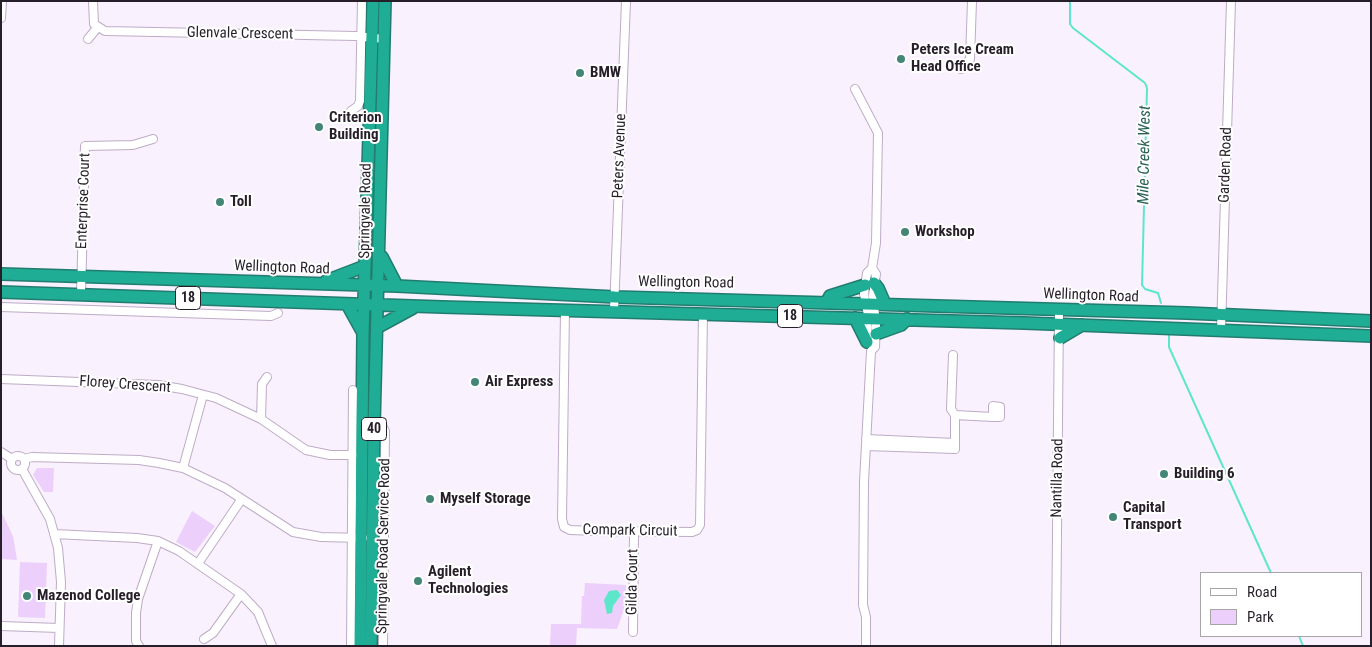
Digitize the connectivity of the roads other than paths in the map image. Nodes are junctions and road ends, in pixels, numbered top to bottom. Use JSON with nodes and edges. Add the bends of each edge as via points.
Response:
{"nodes":[{"id":1,"x":2,"y":1,"type":"edge"},
{"id":2,"x":93,"y":1,"type":"edge"},
{"id":3,"x":362,"y":1,"type":"edge"},
{"id":4,"x":373,"y":1,"type":"edge"},
{"id":5,"x":385,"y":1,"type":"edge"},
{"id":6,"x":626,"y":1,"type":"edge"},
{"id":7,"x":972,"y":1,"type":"edge"},
{"id":8,"x":1231,"y":1,"type":"edge"},
{"id":9,"x":1,"y":18,"type":"edge"},
{"id":10,"x":97,"y":28,"type":"junction"},
{"id":11,"x":88,"y":38,"type":"dead end"},
{"id":12,"x":372,"y":38,"type":"junction"},
{"id":13,"x":961,"y":69,"type":"dead end"},
{"id":14,"x":855,"y":88,"type":"dead end"},
{"id":15,"x":351,"y":111,"type":"dead end"},
{"id":16,"x":153,"y":138,"type":"dead end"},
{"id":17,"x":380,"y":254,"type":"junction"},
{"id":18,"x":365,"y":266,"type":"junction"},
{"id":19,"x":1,"y":274,"type":"edge"},
{"id":20,"x":82,"y":277,"type":"junction"},
{"id":21,"x":317,"y":284,"type":"junction"},
{"id":22,"x":870,"y":284,"type":"junction"},
{"id":23,"x":365,"y":285,"type":"junction"},
{"id":24,"x":379,"y":285,"type":"junction"},
{"id":25,"x":397,"y":286,"type":"junction"},
{"id":26,"x":1,"y":292,"type":"edge"},
{"id":27,"x":81,"y":294,"type":"junction"},
{"id":28,"x":615,"y":297,"type":"junction"},
{"id":29,"x":827,"y":302,"type":"junction"},
{"id":30,"x":874,"y":303,"type":"junction"},
{"id":31,"x":348,"y":304,"type":"junction"},
{"id":32,"x":364,"y":305,"type":"junction"},
{"id":33,"x":378,"y":305,"type":"junction"},
{"id":34,"x":417,"y":306,"type":"junction"},
{"id":35,"x":1,"y":307,"type":"edge"},
{"id":36,"x":565,"y":310,"type":"junction"},
{"id":37,"x":1059,"y":310,"type":"junction"},
{"id":38,"x":614,"y":311,"type":"junction"},
{"id":39,"x":278,"y":313,"type":"dead end"},
{"id":40,"x":703,"y":314,"type":"junction"},
{"id":41,"x":1222,"y":314,"type":"junction"},
{"id":42,"x":855,"y":318,"type":"junction"},
{"id":43,"x":872,"y":318,"type":"junction"},
{"id":44,"x":907,"y":319,"type":"junction"},
{"id":45,"x":1346,"y":320,"type":"junction"},
{"id":46,"x":1371,"y":321,"type":"edge"},
{"id":47,"x":1054,"y":324,"type":"junction"},
{"id":48,"x":1082,"y":325,"type":"junction"},
{"id":49,"x":378,"y":327,"type":"junction"},
{"id":50,"x":1221,"y":330,"type":"junction"},
{"id":51,"x":363,"y":332,"type":"junction"},
{"id":52,"x":1345,"y":335,"type":"junction"},
{"id":53,"x":1371,"y":336,"type":"edge"},
{"id":54,"x":1060,"y":340,"type":"junction"},
{"id":55,"x":872,"y":342,"type":"junction"},
{"id":56,"x":953,"y":354,"type":"dead end"},
{"id":57,"x":267,"y":377,"type":"dead end"},
{"id":58,"x":1,"y":379,"type":"edge"},
{"id":59,"x":358,"y":392,"type":"junction"},
{"id":60,"x":203,"y":395,"type":"junction"},
{"id":61,"x":955,"y":414,"type":"junction"},
{"id":62,"x":993,"y":417,"type":"dead end"},
{"id":63,"x":261,"y":418,"type":"junction"},
{"id":64,"x":369,"y":421,"type":"junction"},
{"id":65,"x":866,"y":442,"type":"junction"},
{"id":66,"x":1,"y":452,"type":"edge"},
{"id":67,"x":353,"y":455,"type":"junction"},
{"id":68,"x":12,"y":459,"type":"junction"},
{"id":69,"x":24,"y":459,"type":"junction"},
{"id":70,"x":22,"y":468,"type":"junction"},
{"id":71,"x":183,"y":468,"type":"junction"},
{"id":72,"x":241,"y":500,"type":"junction"},
{"id":73,"x":634,"y":532,"type":"junction"},
{"id":74,"x":54,"y":534,"type":"junction"},
{"id":75,"x":362,"y":538,"type":"junction"},
{"id":76,"x":158,"y":542,"type":"junction"},
{"id":77,"x":198,"y":562,"type":"junction"},
{"id":78,"x":241,"y":594,"type":"junction"},
{"id":79,"x":1,"y":626,"type":"edge"},
{"id":80,"x":59,"y":628,"type":"junction"},
{"id":81,"x":633,"y":632,"type":"dead end"},
{"id":82,"x":204,"y":639,"type":"dead end"},
{"id":83,"x":59,"y":646,"type":"edge"},
{"id":84,"x":139,"y":646,"type":"edge"},
{"id":85,"x":272,"y":646,"type":"edge"},
{"id":86,"x":351,"y":646,"type":"edge"},
{"id":87,"x":360,"y":646,"type":"edge"},
{"id":88,"x":371,"y":646,"type":"edge"},
{"id":89,"x":383,"y":646,"type":"edge"},
{"id":90,"x":866,"y":646,"type":"edge"},
{"id":91,"x":1056,"y":646,"type":"edge"}],
"edges":[{"from":1,"to":9,"type":"street"},
{"from":2,"to":10,"type":"street","via":[[93,22]]},
{"from":3,"to":12,"type":"street","name":"Springvale Road"},
{"from":4,"to":12,"type":"highway","name":"Springvale Road","number":"40"},
{"from":5,"to":12,"type":"highway","name":"Springvale Road","number":"40"},
{"from":6,"to":28,"type":"street","name":"Peters Avenue","via":[[629,38]]},
{"from":7,"to":13,"type":"street","via":[[970,59]]},
{"from":8,"to":41,"type":"street","name":"Garden Road"},
{"from":10,"to":11,"type":"street"},
{"from":10,"to":12,"type":"street","name":"Glenvale Crescent","via":[[110,32]]},
{"from":12,"to":15,"type":"street","name":"Springvale Road","via":[[360,102]]},
{"from":12,"to":17,"type":"highway","name":"Springvale Road","number":"40"},
{"from":12,"to":18,"type":"highway","name":"Springvale Road","number":"40"},
{"from":14,"to":22,"type":"street","via":[[878,133],[878,220],[872,268],[867,273]]},
{"from":16,"to":20,"type":"street","name":"Enterprise Court","via":[[133,145],[85,146]]},
{"from":17,"to":24,"type":"highway","name":"Springvale Road","number":"40"},
{"from":17,"to":25,"type":"highway"},
{"from":18,"to":21,"type":"highway"},
{"from":18,"to":23,"type":"highway","name":"Springvale Road","number":"40"},
{"from":19,"to":20,"type":"highway","name":"Wellington Road","number":"18"},
{"from":20,"to":21,"type":"highway","name":"Wellington Road","number":"18"},
{"from":20,"to":27,"type":"street","name":"Enterprise Court"},
{"from":21,"to":23,"type":"highway","name":"Wellington Road","number":"18"},
{"from":22,"to":29,"type":"highway","via":[[830,296]]},
{"from":22,"to":30,"type":"street"},
{"from":22,"to":30,"type":"highway","via":[[878,288]]},
{"from":23,"to":24,"type":"highway","name":"Wellington Road","number":"18"},
{"from":23,"to":32,"type":"highway","name":"Springvale Road","number":"40"},
{"from":24,"to":25,"type":"highway","name":"Wellington Road","number":"18"},
{"from":24,"to":33,"type":"highway","name":"Springvale Road","number":"40"},
{"from":25,"to":28,"type":"highway","name":"Wellington Road","number":"18"},
{"from":26,"to":27,"type":"highway","name":"Wellington Road","number":"18"},
{"from":27,"to":31,"type":"highway","name":"Wellington Road","number":"18"},
{"from":28,"to":29,"type":"highway","name":"Wellington Road","number":"18"},
{"from":28,"to":38,"type":"street","name":"Peters Avenue"},
{"from":29,"to":30,"type":"highway","name":"Wellington Road","number":"18"},
{"from":30,"to":37,"type":"highway","name":"Wellington Road","number":"18"},
{"from":30,"to":43,"type":"street"},
{"from":31,"to":32,"type":"highway","name":"Wellington Road","number":"18"},
{"from":31,"to":51,"type":"highway"},
{"from":32,"to":33,"type":"highway","name":"Wellington Road","number":"18"},
{"from":32,"to":51,"type":"highway","name":"Springvale Road","number":"40"},
{"from":33,"to":34,"type":"highway","name":"Wellington Road","number":"18"},
{"from":33,"to":49,"type":"highway","name":"Springvale Road","number":"40"},
{"from":34,"to":36,"type":"highway","name":"Wellington Road","number":"18"},
{"from":34,"to":49,"type":"highway"},
{"from":35,"to":39,"type":"street","via":[[243,316]]},
{"from":36,"to":38,"type":"highway","name":"Wellington Road","number":"18"},
{"from":36,"to":73,"type":"street","name":"Compark Circuit","via":[[564,527],[570,530]]},
{"from":37,"to":41,"type":"highway","name":"Wellington Road","number":"18"},
{"from":37,"to":47,"type":"street"},
{"from":38,"to":40,"type":"highway","name":"Wellington Road","number":"18"},
{"from":40,"to":42,"type":"highway","name":"Wellington Road","number":"18"},
{"from":40,"to":73,"type":"street","name":"Compark Circuit","via":[[700,525],[692,532]]},
{"from":41,"to":45,"type":"highway","name":"Wellington Road","number":"18"},
{"from":41,"to":50,"type":"street","name":"Garden Road"},
{"from":42,"to":43,"type":"highway","name":"Wellington Road","number":"18"},
{"from":42,"to":55,"type":"highway"},
{"from":43,"to":44,"type":"highway","name":"Wellington Road","number":"18"},
{"from":43,"to":55,"type":"street"},
{"from":43,"to":55,"type":"street"},
{"from":44,"to":47,"type":"highway","name":"Wellington Road","number":"18"},
{"from":44,"to":55,"type":"highway"},
{"from":45,"to":46,"type":"highway","name":"Wellington Road","number":"18"},
{"from":45,"to":52,"type":"highway"},
{"from":47,"to":48,"type":"highway","name":"Wellington Road","number":"18"},
{"from":47,"to":54,"type":"highway","via":[[1053,338]]},
{"from":48,"to":50,"type":"highway","name":"Wellington Road","number":"18"},
{"from":48,"to":54,"type":"highway"},
{"from":49,"to":64,"type":"highway","name":"Springvale Road","number":"40"},
{"from":50,"to":52,"type":"highway","name":"Wellington Road","number":"18"},
{"from":51,"to":59,"type":"highway","name":"Springvale Road","number":"40"},
{"from":52,"to":53,"type":"highway","name":"Wellington Road","number":"18"},
{"from":54,"to":91,"type":"street","name":"Nantilla Road"},
{"from":55,"to":65,"type":"street"},
{"from":56,"to":61,"type":"street","via":[[951,409]]},
{"from":57,"to":63,"type":"street","via":[[262,384]]},
{"from":58,"to":60,"type":"street","name":"Florey Crescent","via":[[158,385]]},
{"from":59,"to":64,"type":"highway","name":"Springvale Road","number":"40"},
{"from":59,"to":67,"type":"street","name":"Springvale Road Service Road","via":[[353,401]]},
{"from":60,"to":63,"type":"street","name":"Florey Crescent"},
{"from":60,"to":71,"type":"street"},
{"from":61,"to":62,"type":"street"},
{"from":61,"to":65,"type":"street","via":[[955,443]]},
{"from":63,"to":67,"type":"street","name":"Florey Crescent","via":[[306,450]]},
{"from":64,"to":75,"type":"highway","name":"Springvale Road","number":"40"},
{"from":64,"to":89,"type":"street","name":"Springvale Road Service Road","via":[[381,424],[385,434]]},
{"from":65,"to":90,"type":"street","via":[[863,605]]},
{"from":66,"to":68,"type":"street"},
{"from":67,"to":75,"type":"street","name":"Springvale Road Service Road"},
{"from":68,"to":69,"type":"street","via":[[18,456]]},
{"from":68,"to":70,"type":"street","via":[[13,467]]},
{"from":69,"to":70,"type":"street"},
{"from":69,"to":71,"type":"street","via":[[139,460]]},
{"from":70,"to":74,"type":"street"},
{"from":71,"to":72,"type":"street","via":[[225,488]]},
{"from":72,"to":75,"type":"street","via":[[293,532],[321,537]]},
{"from":72,"to":77,"type":"street"},
{"from":73,"to":81,"type":"street","name":"Gilda Court"},
{"from":74,"to":76,"type":"street"},
{"from":74,"to":80,"type":"street","via":[[61,570]]},
{"from":75,"to":86,"type":"street","name":"Springvale Road Service Road"},
{"from":75,"to":87,"type":"highway","name":"Springvale Road","number":"40"},
{"from":75,"to":88,"type":"highway","name":"Springvale Road","number":"40"},
{"from":76,"to":77,"type":"street"},
{"from":76,"to":84,"type":"street","via":[[138,599]]},
{"from":77,"to":78,"type":"street"},
{"from":78,"to":82,"type":"street","via":[[213,633]]},
{"from":78,"to":85,"type":"street","via":[[258,612]]},
{"from":79,"to":80,"type":"street"},
{"from":80,"to":83,"type":"street"}]}
